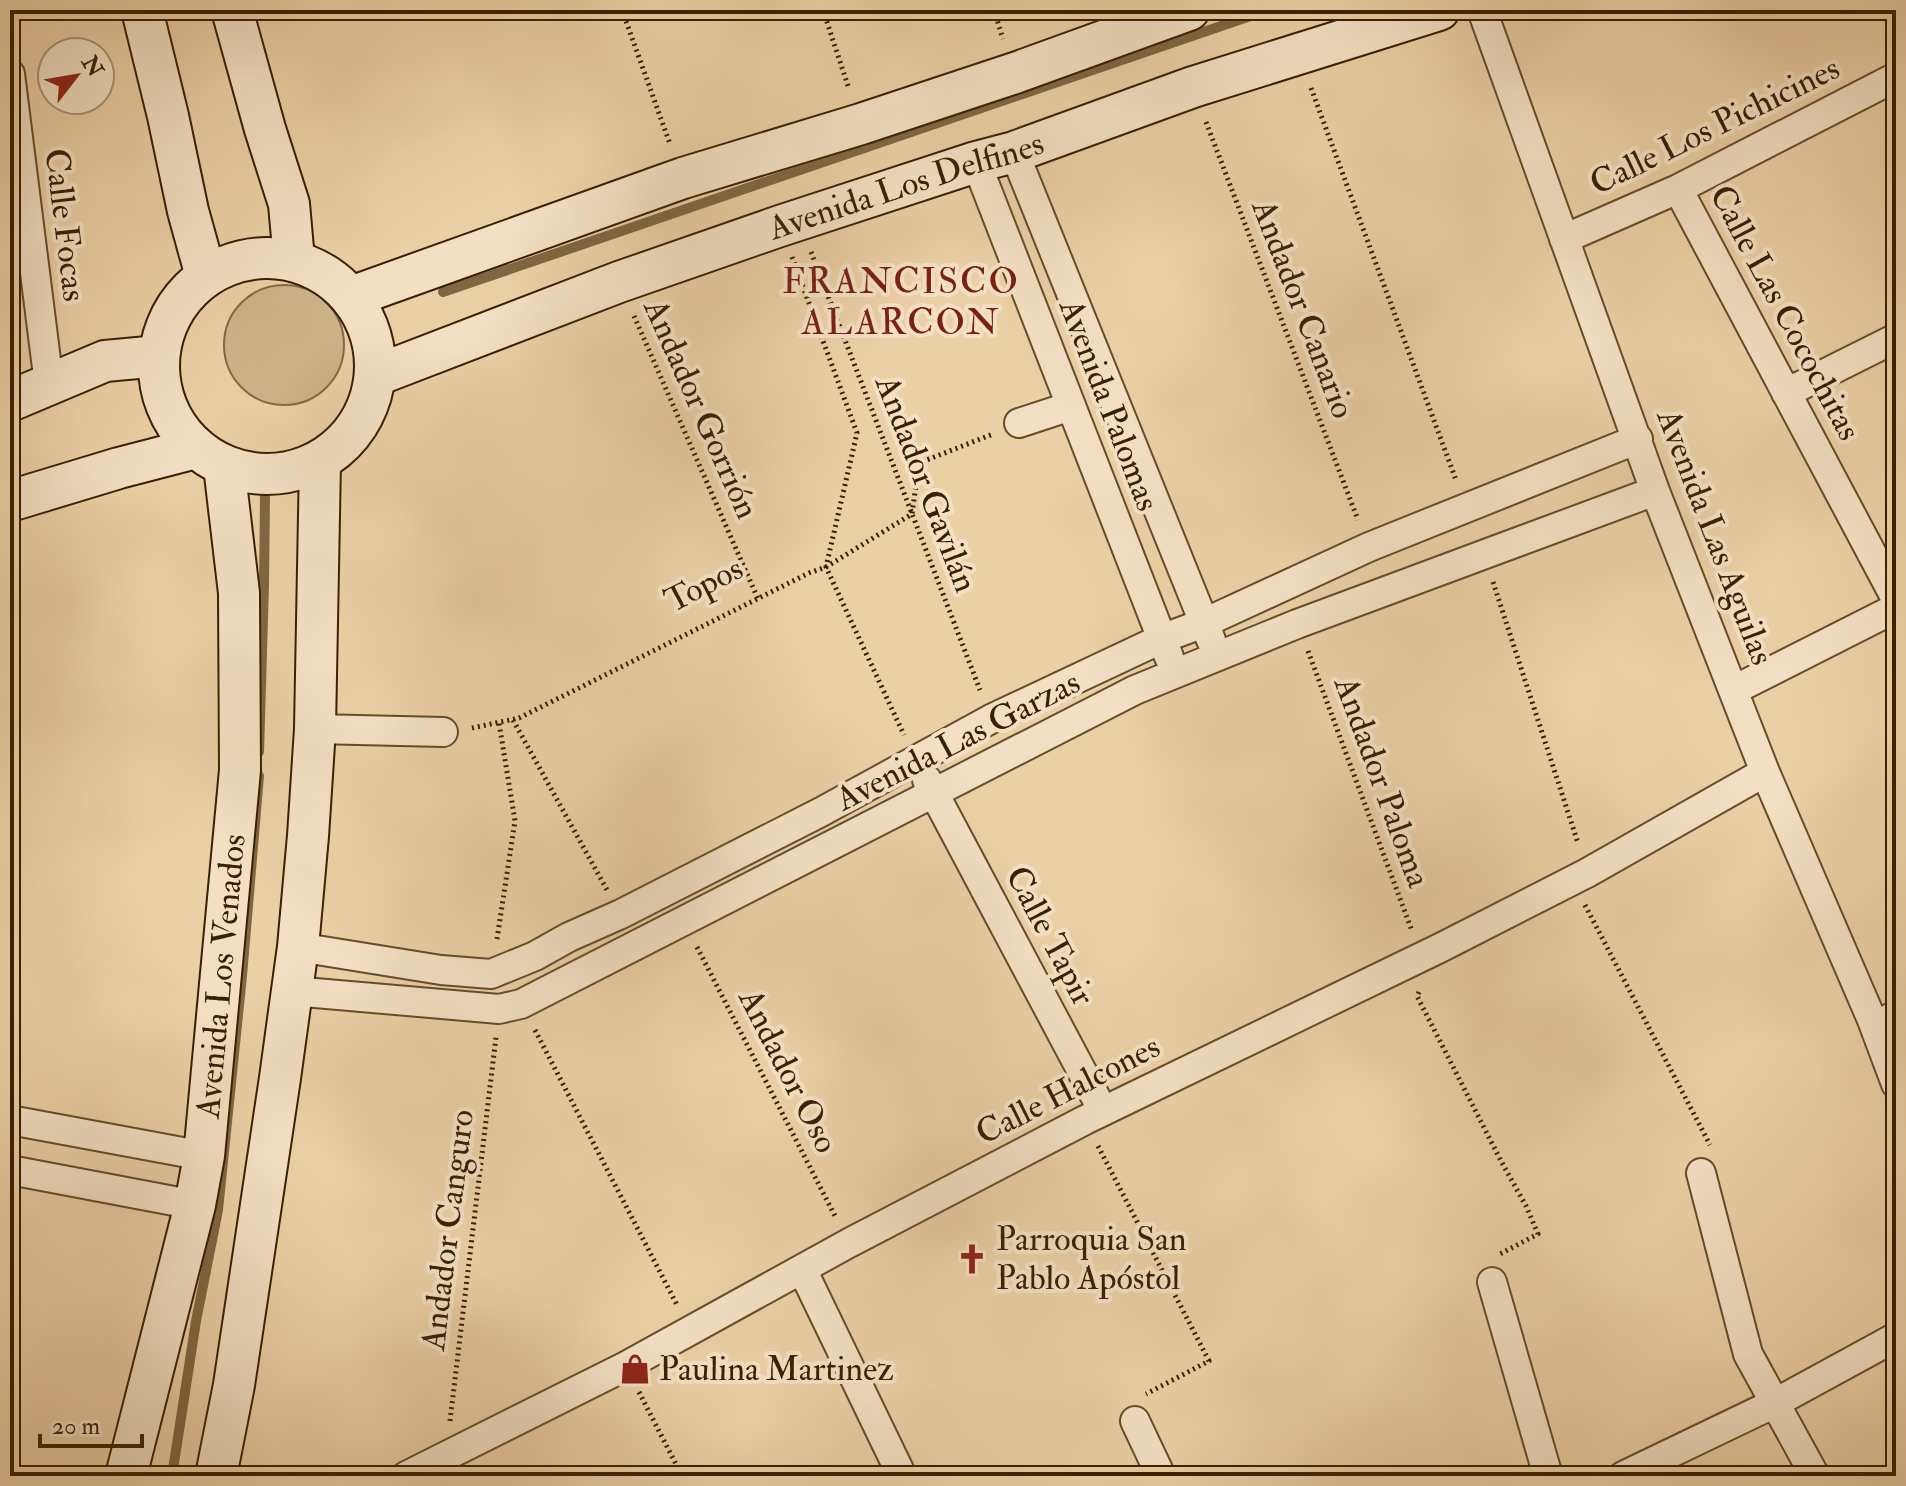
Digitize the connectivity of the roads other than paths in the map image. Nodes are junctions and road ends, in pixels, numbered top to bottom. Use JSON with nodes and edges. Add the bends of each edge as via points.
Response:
{"nodes":[{"id":1,"x":142,"y":10,"type":"edge"},
{"id":2,"x":232,"y":10,"type":"edge"},
{"id":3,"x":1189,"y":10,"type":"edge"},
{"id":4,"x":1439,"y":10,"type":"edge"},
{"id":5,"x":1482,"y":10,"type":"edge"},
{"id":6,"x":10,"y":74,"type":"edge"},
{"id":7,"x":1896,"y":77,"type":"edge"},
{"id":8,"x":1014,"y":152,"type":"junction"},
{"id":9,"x":976,"y":162,"type":"junction"},
{"id":10,"x":1678,"y":189,"type":"junction"},
{"id":11,"x":1564,"y":239,"type":"junction"},
{"id":12,"x":294,"y":260,"type":"junction"},
{"id":13,"x":206,"y":276,"type":"junction"},
{"id":14,"x":351,"y":297,"type":"junction"},
{"id":15,"x":1896,"y":338,"type":"edge"},
{"id":16,"x":159,"y":356,"type":"junction"},
{"id":17,"x":377,"y":375,"type":"junction"},
{"id":18,"x":49,"y":384,"type":"junction"},
{"id":19,"x":1786,"y":393,"type":"junction"},
{"id":20,"x":10,"y":401,"type":"edge"},
{"id":21,"x":1071,"y":406,"type":"junction"},
{"id":22,"x":1019,"y":423,"type":"road end"},
{"id":23,"x":1638,"y":439,"type":"junction"},
{"id":24,"x":210,"y":457,"type":"junction"},
{"id":25,"x":320,"y":462,"type":"junction"},
{"id":26,"x":1655,"y":491,"type":"junction"},
{"id":27,"x":10,"y":501,"type":"edge"},
{"id":28,"x":1896,"y":599,"type":"edge"},
{"id":29,"x":1896,"y":608,"type":"edge"},
{"id":30,"x":1204,"y":623,"type":"junction"},
{"id":31,"x":1161,"y":639,"type":"junction"},
{"id":32,"x":1218,"y":656,"type":"junction"},
{"id":33,"x":1175,"y":673,"type":"junction"},
{"id":34,"x":1734,"y":690,"type":"junction"},
{"id":35,"x":315,"y":729,"type":"junction"},
{"id":36,"x":443,"y":732,"type":"road end"},
{"id":37,"x":915,"y":760,"type":"junction"},
{"id":38,"x":1765,"y":772,"type":"junction"},
{"id":39,"x":934,"y":794,"type":"junction"},
{"id":40,"x":298,"y":947,"type":"junction"},
{"id":41,"x":292,"y":991,"type":"junction"},
{"id":42,"x":1884,"y":1014,"type":"edge"},
{"id":43,"x":1896,"y":1084,"type":"edge"},
{"id":44,"x":1094,"y":1116,"type":"junction"},
{"id":45,"x":10,"y":1120,"type":"edge"},
{"id":46,"x":204,"y":1156,"type":"junction"},
{"id":47,"x":10,"y":1170,"type":"edge"},
{"id":48,"x":1701,"y":1173,"type":"dead end"},
{"id":49,"x":195,"y":1205,"type":"junction"},
{"id":50,"x":802,"y":1269,"type":"junction"},
{"id":51,"x":1492,"y":1270,"type":"road end"},
{"id":52,"x":1896,"y":1337,"type":"edge"},
{"id":53,"x":1775,"y":1403,"type":"junction"},
{"id":54,"x":1135,"y":1421,"type":"road end"},
{"id":55,"x":126,"y":1476,"type":"edge"},
{"id":56,"x":216,"y":1476,"type":"edge"},
{"id":57,"x":406,"y":1476,"type":"edge"},
{"id":58,"x":902,"y":1476,"type":"edge"},
{"id":59,"x":1161,"y":1476,"type":"edge"},
{"id":60,"x":1548,"y":1476,"type":"edge"},
{"id":61,"x":1623,"y":1476,"type":"edge"},
{"id":62,"x":1815,"y":1476,"type":"edge"}],
"edges":[{"from":1,"to":13,"type":"street"},
{"from":2,"to":12,"type":"street","via":[[289,204]]},
{"from":3,"to":14,"type":"street","via":[[1015,73],[683,178]]},
{"from":4,"to":8,"type":"street","name":"Avenida Los Delfines","via":[[1193,87]]},
{"from":5,"to":11,"type":"street","name":"Avenida Las Aguilas"},
{"from":6,"to":18,"type":"street","name":"Calle Focas"},
{"from":7,"to":10,"type":"street","name":"Calle Los Pichicines"},
{"from":8,"to":9,"type":"street","name":"Avenida Los Delfines"},
{"from":8,"to":30,"type":"street","name":"Avenida Palomas"},
{"from":9,"to":17,"type":"street","name":"Avenida Los Delfines","via":[[619,282]]},
{"from":9,"to":21,"type":"street","name":"Avenida Palomas"},
{"from":10,"to":11,"type":"street","name":"Calle Los Pichicines"},
{"from":10,"to":19,"type":"street","name":"Calle Las Cocochitas"},
{"from":11,"to":23,"type":"street","name":"Avenida Las Aguilas"},
{"from":12,"to":13,"type":"street","via":[[263,257]]},
{"from":12,"to":14,"type":"street","via":[[325,274]]},
{"from":13,"to":16,"type":"street","via":[[183,297],[167,323]]},
{"from":14,"to":17,"type":"street","via":[[372,337]]},
{"from":15,"to":19,"type":"street"},
{"from":16,"to":18,"type":"street","via":[[105,361]]},
{"from":16,"to":24,"type":"street","via":[[161,390],[174,422]]},
{"from":17,"to":25,"type":"street","via":[[363,418],[345,443]]},
{"from":18,"to":20,"type":"street"},
{"from":19,"to":28,"type":"street","name":"Calle Las Cocochitas"},
{"from":21,"to":22,"type":"street"},
{"from":21,"to":31,"type":"street","name":"Avenida Palomas"},
{"from":23,"to":26,"type":"street","name":"Avenida Las Aguilas"},
{"from":23,"to":30,"type":"street","name":"Avenida Las Garzas","via":[[1369,547]]},
{"from":24,"to":25,"type":"street","via":[[257,475],[291,473]]},
{"from":24,"to":27,"type":"street","via":[[119,468]]},
{"from":24,"to":46,"type":"street","name":"Avenida Los Venados","via":[[239,593],[240,770]]},
{"from":25,"to":35,"type":"street","name":"Avenida Los Venados"},
{"from":26,"to":32,"type":"street","name":"Avenida Las Garzas"},
{"from":26,"to":34,"type":"street","name":"Avenida Las Aguilas"},
{"from":29,"to":34,"type":"street"},
{"from":30,"to":31,"type":"street","name":"Avenida Las Garzas"},
{"from":30,"to":32,"type":"street","name":"Avenida Palomas"},
{"from":31,"to":33,"type":"street","name":"Avenida Palomas"},
{"from":31,"to":37,"type":"street","name":"Avenida Las Garzas"},
{"from":32,"to":33,"type":"street","name":"Avenida Las Garzas"},
{"from":33,"to":39,"type":"street","name":"Avenida Las Garzas"},
{"from":34,"to":38,"type":"street","name":"Avenida Las Aguilas"},
{"from":35,"to":36,"type":"street"},
{"from":35,"to":40,"type":"street","name":"Avenida Los Venados"},
{"from":37,"to":39,"type":"street","name":"Calle Tapir"},
{"from":37,"to":40,"type":"street","name":"Avenida Las Garzas","via":[[621,914],[491,974]]},
{"from":38,"to":42,"type":"street","name":"Avenida Las Aguilas"},
{"from":38,"to":44,"type":"street","name":"Calle Halcones","via":[[1587,873]]},
{"from":39,"to":41,"type":"street","name":"Avenida Las Garzas","via":[[510,1006]]},
{"from":39,"to":44,"type":"street","name":"Calle Tapir"},
{"from":40,"to":41,"type":"street","name":"Avenida Los Venados"},
{"from":41,"to":56,"type":"street","name":"Avenida Los Venados"},
{"from":42,"to":43,"type":"street","name":"Avenida Las Aguilas"},
{"from":44,"to":50,"type":"street","name":"Calle Halcones"},
{"from":45,"to":46,"type":"street"},
{"from":46,"to":49,"type":"street","name":"Avenida Los Venados"},
{"from":47,"to":49,"type":"street"},
{"from":48,"to":53,"type":"street","via":[[1748,1354]]},
{"from":49,"to":55,"type":"street","name":"Avenida Los Venados"},
{"from":50,"to":57,"type":"street","name":"Calle Halcones","via":[[626,1366]]},
{"from":50,"to":58,"type":"street"},
{"from":51,"to":60,"type":"street"},
{"from":52,"to":53,"type":"street"},
{"from":53,"to":61,"type":"street"},
{"from":53,"to":62,"type":"street"},
{"from":54,"to":59,"type":"street"}]}
